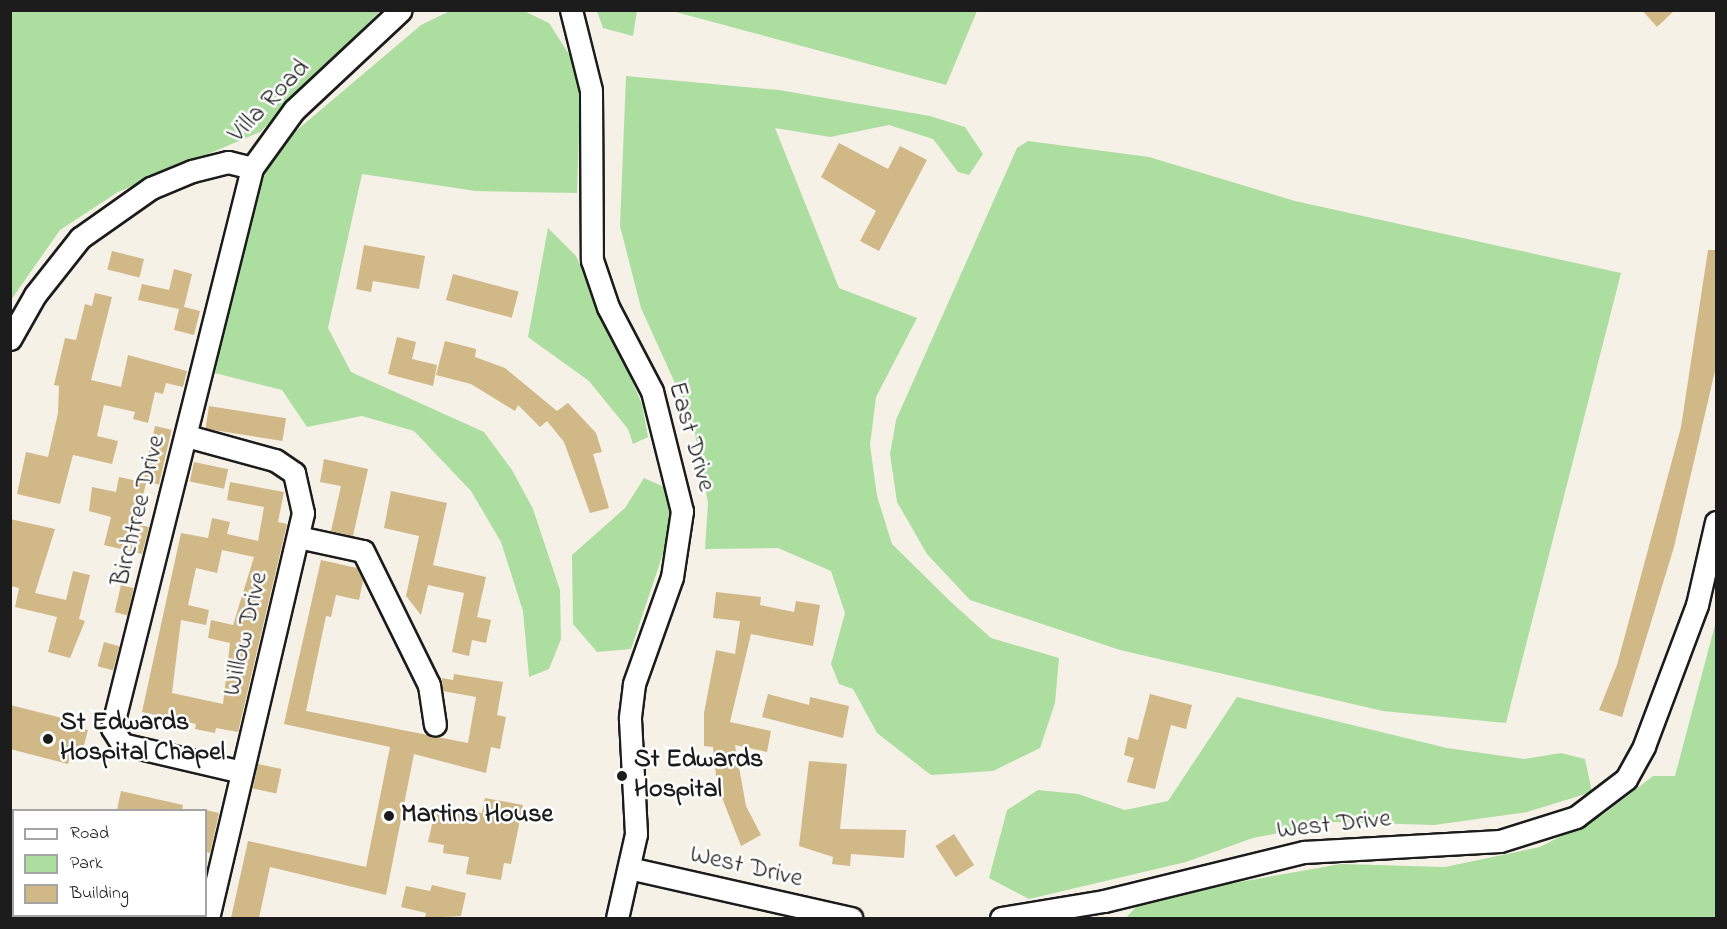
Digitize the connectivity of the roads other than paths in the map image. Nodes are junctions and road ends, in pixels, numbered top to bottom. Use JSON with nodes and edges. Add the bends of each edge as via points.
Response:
{"nodes":[{"id":1,"x":401,"y":10,"type":"edge"},
{"id":2,"x":570,"y":10,"type":"edge"},
{"id":3,"x":252,"y":168,"type":"junction"},
{"id":4,"x":10,"y":339,"type":"edge"},
{"id":5,"x":187,"y":436,"type":"junction"},
{"id":6,"x":1716,"y":522,"type":"edge"},
{"id":7,"x":298,"y":537,"type":"junction"},
{"id":8,"x":435,"y":725,"type":"dead end"},
{"id":9,"x":242,"y":772,"type":"junction"},
{"id":10,"x":629,"y":868,"type":"junction"},
{"id":11,"x":208,"y":918,"type":"edge"},
{"id":12,"x":618,"y":918,"type":"edge"},
{"id":13,"x":851,"y":918,"type":"edge"},
{"id":14,"x":1001,"y":918,"type":"edge"}],
"edges":[{"from":1,"to":3,"type":"street","name":"Villa Road","via":[[294,110]]},
{"from":2,"to":10,"type":"street","name":"East Drive","via":[[591,90],[592,260],[608,307],[652,391],[682,511],[672,577],[633,684],[630,719],[638,795]]},
{"from":3,"to":4,"type":"street","name":"Villa Road","via":[[228,162],[192,171],[126,204],[80,238],[35,295]]},
{"from":3,"to":5,"type":"street","name":"Birchtree Drive"},
{"from":5,"to":7,"type":"street","name":"Willow Drive","via":[[275,460],[294,473],[301,488]]},
{"from":5,"to":9,"type":"street","name":"Birchtree Drive","via":[[112,728],[122,744]]},
{"from":6,"to":14,"type":"street","name":"West Drive","via":[[1697,605],[1644,746],[1626,779],[1576,817],[1500,841],[1304,852],[1104,901]]},
{"from":7,"to":8,"type":"street","via":[[363,551],[429,685]]},
{"from":7,"to":9,"type":"street","name":"Willow Drive"},
{"from":9,"to":11,"type":"street","name":"Willow Drive"},
{"from":10,"to":12,"type":"street","name":"East Drive"},
{"from":10,"to":13,"type":"street","name":"West Drive"}]}
